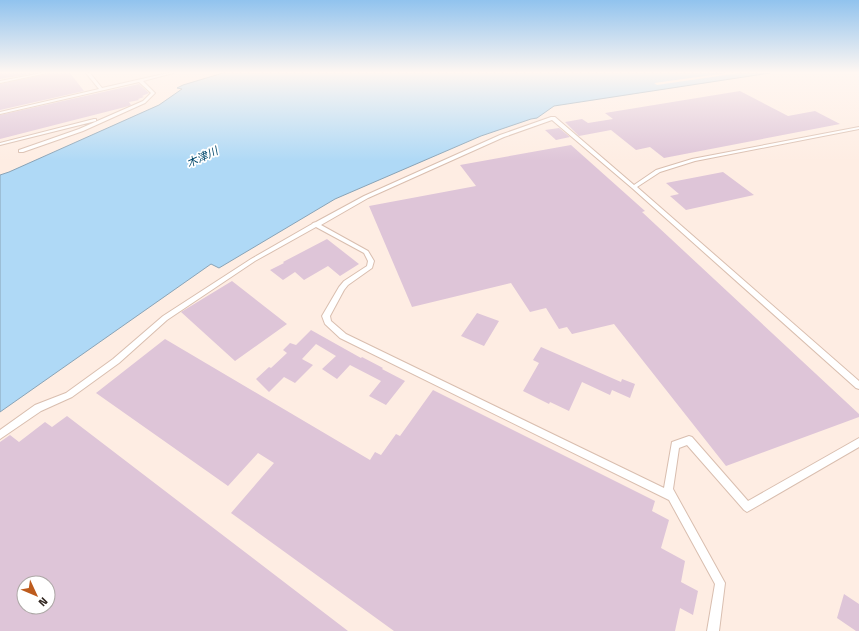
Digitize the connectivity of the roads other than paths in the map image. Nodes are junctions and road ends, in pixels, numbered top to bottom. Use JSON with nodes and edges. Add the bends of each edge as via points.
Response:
{"nodes":[{"id":1,"x":45,"y":102,"type":"edge"},
{"id":2,"x":143,"y":102,"type":"edge"},
{"id":3,"x":0,"y":113,"type":"edge"},
{"id":4,"x":94,"y":120,"type":"dead end"},
{"id":5,"x":859,"y":128,"type":"edge"},
{"id":6,"x":0,"y":144,"type":"edge"},
{"id":7,"x":21,"y":151,"type":"dead end"},
{"id":8,"x":634,"y":187,"type":"junction"},
{"id":9,"x":315,"y":224,"type":"junction"},
{"id":10,"x":859,"y":386,"type":"edge"},
{"id":11,"x":0,"y":435,"type":"edge"},
{"id":12,"x":859,"y":442,"type":"edge"},
{"id":13,"x":672,"y":497,"type":"junction"},
{"id":14,"x":713,"y":631,"type":"edge"}],
"edges":[{"from":1,"to":3,"type":"lane"},
{"from":2,"to":7,"type":"lane","via":[[81,130]]},
{"from":4,"to":6,"type":"lane"},
{"from":5,"to":8,"type":"lane","via":[[694,160],[658,171]]},
{"from":8,"to":9,"type":"lane","via":[[553,118],[502,136],[366,197]]},
{"from":8,"to":10,"type":"lane"},
{"from":9,"to":11,"type":"lane","via":[[252,260],[165,318],[116,361],[69,395],[38,408]]},
{"from":9,"to":13,"type":"lane","via":[[366,252],[371,261],[370,267],[341,289],[326,316],[328,322],[343,336]]},
{"from":12,"to":13,"type":"lane","via":[[747,507],[689,440],[675,445],[668,490]]},
{"from":13,"to":14,"type":"lane","via":[[720,583]]}]}
